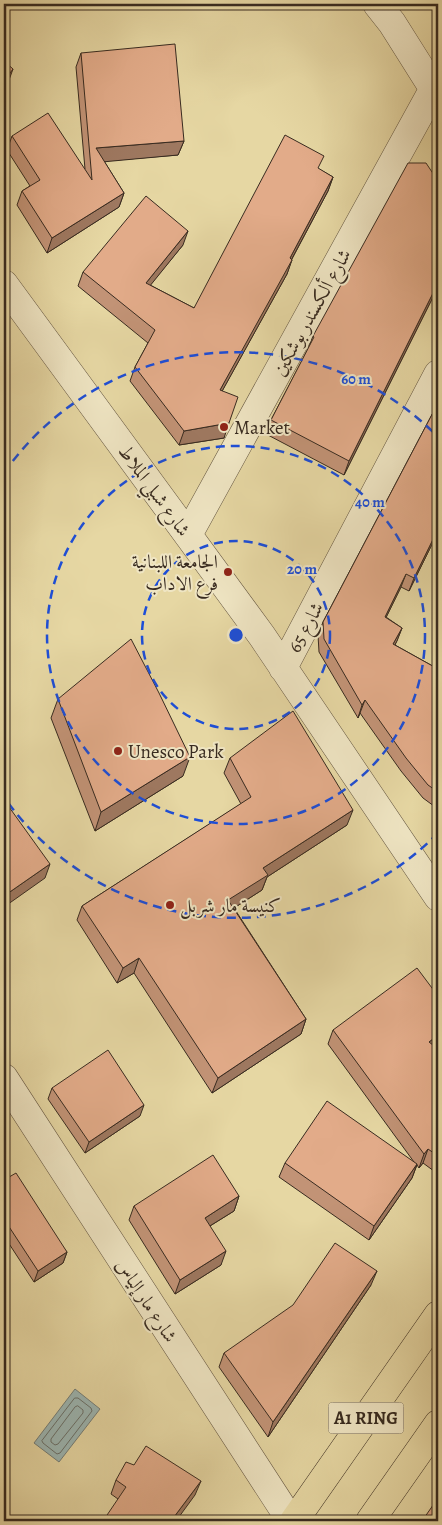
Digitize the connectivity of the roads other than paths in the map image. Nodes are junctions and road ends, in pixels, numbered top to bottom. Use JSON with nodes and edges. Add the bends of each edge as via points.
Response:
{"nodes":[{"id":1,"x":377,"y":4,"type":"edge"},
{"id":2,"x":436,"y":92,"type":"edge"},
{"id":3,"x":4,"y":284,"type":"edge"},
{"id":4,"x":438,"y":374,"type":"edge"},
{"id":5,"x":188,"y":536,"type":"junction"},
{"id":6,"x":284,"y":668,"type":"junction"},
{"id":7,"x":438,"y":897,"type":"edge"},
{"id":8,"x":4,"y":1078,"type":"edge"},
{"id":9,"x":438,"y":1315,"type":"edge"},
{"id":10,"x":438,"y":1424,"type":"edge"},
{"id":11,"x":292,"y":1521,"type":"edge"},
{"id":12,"x":370,"y":1521,"type":"edge"}],
"edges":[{"from":1,"to":2,"type":"street"},
{"from":2,"to":5,"type":"street","name":"شارع ألكسندر بوشكين"},
{"from":3,"to":5,"type":"street","name":"شارع شبلي الملاط"},
{"from":4,"to":6,"type":"street","name":"شارع 65"},
{"from":5,"to":6,"type":"street","name":"شارع شبلي الملاط"},
{"from":6,"to":7,"type":"street","name":"شارع شبلي الملاط"},
{"from":8,"to":11,"type":"street","name":"شارع مار إلياس"},
{"from":9,"to":11,"type":"highway","number":"A1 RING"},
{"from":10,"to":12,"type":"highway","number":"A1 RING"}]}
